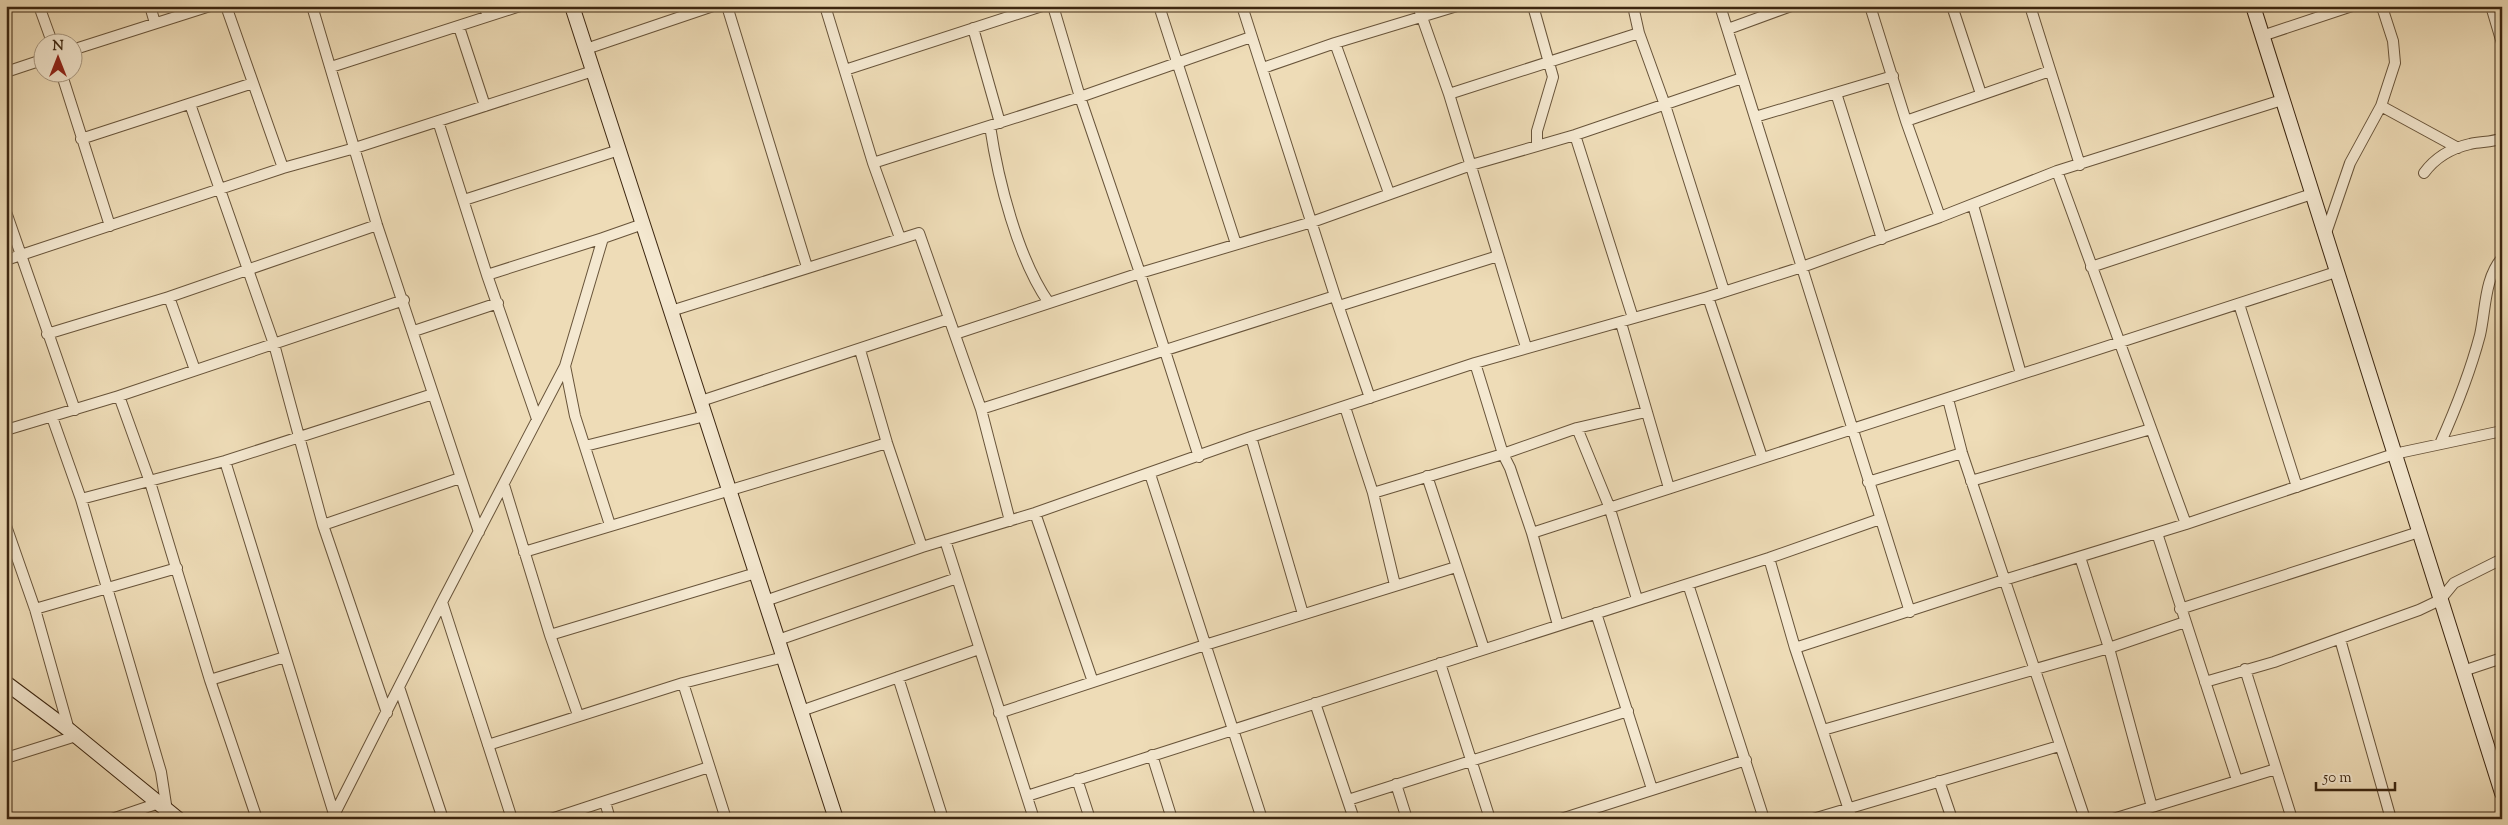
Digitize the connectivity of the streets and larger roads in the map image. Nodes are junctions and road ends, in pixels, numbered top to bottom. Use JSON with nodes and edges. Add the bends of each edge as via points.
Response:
{"nodes":[{"id":1,"x":39,"y":6,"type":"edge"},
{"id":2,"x":150,"y":6,"type":"edge"},
{"id":3,"x":210,"y":6,"type":"edge"},
{"id":4,"x":226,"y":6,"type":"edge"},
{"id":5,"x":312,"y":6,"type":"edge"},
{"id":6,"x":520,"y":6,"type":"edge"},
{"id":7,"x":572,"y":6,"type":"edge"},
{"id":8,"x":713,"y":6,"type":"edge"},
{"id":9,"x":727,"y":6,"type":"edge"},
{"id":10,"x":826,"y":6,"type":"edge"},
{"id":11,"x":1042,"y":6,"type":"edge"},
{"id":12,"x":1053,"y":6,"type":"edge"},
{"id":13,"x":1159,"y":6,"type":"edge"},
{"id":14,"x":1242,"y":6,"type":"edge"},
{"id":15,"x":1418,"y":6,"type":"edge"},
{"id":16,"x":1456,"y":6,"type":"edge"},
{"id":17,"x":1533,"y":6,"type":"edge"},
{"id":18,"x":1633,"y":6,"type":"edge"},
{"id":19,"x":1720,"y":6,"type":"edge"},
{"id":20,"x":1791,"y":6,"type":"edge"},
{"id":21,"x":1870,"y":6,"type":"edge"},
{"id":22,"x":1952,"y":6,"type":"edge"},
{"id":23,"x":2030,"y":6,"type":"edge"},
{"id":24,"x":2253,"y":6,"type":"edge"},
{"id":25,"x":2352,"y":6,"type":"edge"},
{"id":26,"x":2379,"y":6,"type":"edge"},
{"id":27,"x":2491,"y":6,"type":"edge"},
{"id":28,"x":486,"y":11,"type":"edge"},
{"id":29,"x":1421,"y":18,"type":"junction"},
{"id":30,"x":155,"y":23,"type":"junction"},
{"id":31,"x":459,"y":26,"type":"junction"},
{"id":32,"x":973,"y":28,"type":"junction"},
{"id":33,"x":1728,"y":29,"type":"junction"},
{"id":34,"x":48,"y":32,"type":"edge"},
{"id":35,"x":1639,"y":33,"type":"junction"},
{"id":36,"x":2262,"y":36,"type":"junction"},
{"id":37,"x":1251,"y":37,"type":"junction"},
{"id":38,"x":1335,"y":43,"type":"junction"},
{"id":39,"x":2502,"y":43,"type":"edge"},
{"id":40,"x":82,"y":47,"type":"edge"},
{"id":41,"x":586,"y":49,"type":"junction"},
{"id":42,"x":32,"y":63,"type":"edge"},
{"id":43,"x":1550,"y":63,"type":"junction"},
{"id":44,"x":1177,"y":64,"type":"junction"},
{"id":45,"x":331,"y":67,"type":"junction"},
{"id":46,"x":1263,"y":68,"type":"junction"},
{"id":47,"x":845,"y":70,"type":"junction"},
{"id":48,"x":593,"y":71,"type":"junction"},
{"id":49,"x":2050,"y":71,"type":"junction"},
{"id":50,"x":6,"y":72,"type":"edge"},
{"id":51,"x":1893,"y":76,"type":"junction"},
{"id":52,"x":1742,"y":78,"type":"junction"},
{"id":53,"x":64,"y":82,"type":"edge"},
{"id":54,"x":253,"y":83,"type":"junction"},
{"id":55,"x":1836,"y":93,"type":"junction"},
{"id":56,"x":1449,"y":94,"type":"junction"},
{"id":57,"x":1980,"y":94,"type":"junction"},
{"id":58,"x":1080,"y":97,"type":"junction"},
{"id":59,"x":2282,"y":100,"type":"junction"},
{"id":60,"x":190,"y":104,"type":"junction"},
{"id":61,"x":1665,"y":105,"type":"junction"},
{"id":62,"x":485,"y":106,"type":"junction"},
{"id":63,"x":2381,"y":106,"type":"junction"},
{"id":64,"x":1755,"y":118,"type":"junction"},
{"id":65,"x":438,"y":121,"type":"junction"},
{"id":66,"x":1906,"y":121,"type":"junction"},
{"id":67,"x":1000,"y":123,"type":"junction"},
{"id":68,"x":990,"y":126,"type":"junction"},
{"id":69,"x":1575,"y":135,"type":"junction"},
{"id":70,"x":2502,"y":138,"type":"edge"},
{"id":71,"x":81,"y":139,"type":"junction"},
{"id":72,"x":1537,"y":146,"type":"junction"},
{"id":73,"x":355,"y":148,"type":"junction"},
{"id":74,"x":2458,"y":148,"type":"junction"},
{"id":75,"x":619,"y":150,"type":"junction"},
{"id":76,"x":873,"y":163,"type":"junction"},
{"id":77,"x":2080,"y":164,"type":"junction"},
{"id":78,"x":1471,"y":165,"type":"junction"},
{"id":79,"x":284,"y":168,"type":"junction"},
{"id":80,"x":2057,"y":171,"type":"junction"},
{"id":81,"x":2424,"y":173,"type":"dead end"},
{"id":82,"x":221,"y":188,"type":"junction"},
{"id":83,"x":1389,"y":193,"type":"junction"},
{"id":84,"x":2312,"y":194,"type":"junction"},
{"id":85,"x":464,"y":200,"type":"junction"},
{"id":86,"x":1972,"y":205,"type":"junction"},
{"id":87,"x":6,"y":212,"type":"edge"},
{"id":88,"x":1940,"y":217,"type":"junction"},
{"id":89,"x":1312,"y":222,"type":"junction"},
{"id":90,"x":643,"y":224,"type":"junction"},
{"id":91,"x":377,"y":225,"type":"junction"},
{"id":92,"x":110,"y":226,"type":"junction"},
{"id":93,"x":2325,"y":236,"type":"junction"},
{"id":94,"x":603,"y":238,"type":"junction"},
{"id":95,"x":900,"y":238,"type":"junction"},
{"id":96,"x":1882,"y":239,"type":"junction"},
{"id":97,"x":1236,"y":244,"type":"junction"},
{"id":98,"x":20,"y":256,"type":"junction"},
{"id":99,"x":1498,"y":256,"type":"junction"},
{"id":100,"x":2502,"y":258,"type":"edge"},
{"id":101,"x":6,"y":260,"type":"edge"},
{"id":102,"x":2091,"y":266,"type":"junction"},
{"id":103,"x":807,"y":267,"type":"junction"},
{"id":104,"x":1802,"y":267,"type":"junction"},
{"id":105,"x":247,"y":270,"type":"junction"},
{"id":106,"x":2336,"y":272,"type":"junction"},
{"id":107,"x":1140,"y":273,"type":"junction"},
{"id":108,"x":487,"y":275,"type":"junction"},
{"id":109,"x":1724,"y":291,"type":"junction"},
{"id":110,"x":170,"y":297,"type":"junction"},
{"id":111,"x":1708,"y":297,"type":"junction"},
{"id":112,"x":404,"y":300,"type":"junction"},
{"id":113,"x":1337,"y":301,"type":"junction"},
{"id":114,"x":498,"y":303,"type":"junction"},
{"id":115,"x":1049,"y":303,"type":"junction"},
{"id":116,"x":2239,"y":304,"type":"junction"},
{"id":117,"x":672,"y":311,"type":"junction"},
{"id":118,"x":1633,"y":318,"type":"junction"},
{"id":119,"x":949,"y":319,"type":"junction"},
{"id":120,"x":1621,"y":323,"type":"junction"},
{"id":121,"x":414,"y":331,"type":"junction"},
{"id":122,"x":48,"y":334,"type":"junction"},
{"id":123,"x":955,"y":334,"type":"junction"},
{"id":124,"x":2118,"y":342,"type":"junction"},
{"id":125,"x":274,"y":344,"type":"junction"},
{"id":126,"x":1526,"y":347,"type":"junction"},
{"id":127,"x":860,"y":350,"type":"junction"},
{"id":128,"x":1165,"y":351,"type":"junction"},
{"id":129,"x":1475,"y":363,"type":"junction"},
{"id":130,"x":566,"y":366,"type":"junction"},
{"id":131,"x":195,"y":370,"type":"junction"},
{"id":132,"x":2021,"y":374,"type":"junction"},
{"id":133,"x":433,"y":394,"type":"junction"},
{"id":134,"x":119,"y":396,"type":"junction"},
{"id":135,"x":1370,"y":398,"type":"junction"},
{"id":136,"x":1948,"y":400,"type":"junction"},
{"id":137,"x":701,"y":401,"type":"junction"},
{"id":138,"x":1345,"y":407,"type":"junction"},
{"id":139,"x":981,"y":409,"type":"junction"},
{"id":140,"x":75,"y":410,"type":"junction"},
{"id":141,"x":1646,"y":412,"type":"junction"},
{"id":142,"x":705,"y":416,"type":"junction"},
{"id":143,"x":52,"y":417,"type":"junction"},
{"id":144,"x":537,"y":419,"type":"junction"},
{"id":145,"x":1577,"y":428,"type":"junction"},
{"id":146,"x":1852,"y":428,"type":"junction"},
{"id":147,"x":2151,"y":429,"type":"junction"},
{"id":148,"x":6,"y":430,"type":"edge"},
{"id":149,"x":2502,"y":431,"type":"edge"},
{"id":150,"x":1251,"y":437,"type":"junction"},
{"id":151,"x":298,"y":438,"type":"junction"},
{"id":152,"x":887,"y":443,"type":"junction"},
{"id":153,"x":2440,"y":444,"type":"junction"},
{"id":154,"x":585,"y":446,"type":"junction"},
{"id":155,"x":1962,"y":452,"type":"junction"},
{"id":156,"x":1503,"y":454,"type":"junction"},
{"id":157,"x":2394,"y":454,"type":"junction"},
{"id":158,"x":1199,"y":457,"type":"junction"},
{"id":159,"x":1762,"y":457,"type":"junction"},
{"id":160,"x":225,"y":461,"type":"junction"},
{"id":161,"x":1150,"y":474,"type":"junction"},
{"id":162,"x":1427,"y":476,"type":"junction"},
{"id":163,"x":460,"y":478,"type":"junction"},
{"id":164,"x":1972,"y":481,"type":"junction"},
{"id":165,"x":150,"y":482,"type":"junction"},
{"id":166,"x":1868,"y":482,"type":"junction"},
{"id":167,"x":504,"y":485,"type":"junction"},
{"id":168,"x":2297,"y":487,"type":"junction"},
{"id":169,"x":1669,"y":488,"type":"junction"},
{"id":170,"x":729,"y":490,"type":"junction"},
{"id":171,"x":1373,"y":493,"type":"junction"},
{"id":172,"x":80,"y":499,"type":"junction"},
{"id":173,"x":1609,"y":506,"type":"junction"},
{"id":174,"x":1034,"y":514,"type":"junction"},
{"id":175,"x":1880,"y":519,"type":"junction"},
{"id":176,"x":1010,"y":521,"type":"junction"},
{"id":177,"x":610,"y":524,"type":"junction"},
{"id":178,"x":2186,"y":524,"type":"junction"},
{"id":179,"x":323,"y":525,"type":"junction"},
{"id":180,"x":6,"y":526,"type":"edge"},
{"id":181,"x":479,"y":532,"type":"junction"},
{"id":182,"x":2419,"y":532,"type":"junction"},
{"id":183,"x":1532,"y":533,"type":"junction"},
{"id":184,"x":2156,"y":534,"type":"junction"},
{"id":185,"x":945,"y":540,"type":"junction"},
{"id":186,"x":922,"y":547,"type":"junction"},
{"id":187,"x":524,"y":552,"type":"junction"},
{"id":188,"x":2080,"y":557,"type":"junction"},
{"id":189,"x":1768,"y":558,"type":"junction"},
{"id":190,"x":2502,"y":559,"type":"edge"},
{"id":191,"x":1456,"y":567,"type":"junction"},
{"id":192,"x":177,"y":568,"type":"junction"},
{"id":193,"x":756,"y":573,"type":"junction"},
{"id":194,"x":957,"y":578,"type":"junction"},
{"id":195,"x":2004,"y":580,"type":"junction"},
{"id":196,"x":1688,"y":584,"type":"junction"},
{"id":197,"x":1395,"y":585,"type":"junction"},
{"id":198,"x":106,"y":590,"type":"junction"},
{"id":199,"x":1637,"y":599,"type":"junction"},
{"id":200,"x":2440,"y":600,"type":"junction"},
{"id":201,"x":765,"y":601,"type":"junction"},
{"id":202,"x":442,"y":602,"type":"junction"},
{"id":203,"x":35,"y":609,"type":"junction"},
{"id":204,"x":2180,"y":609,"type":"junction"},
{"id":205,"x":1910,"y":612,"type":"junction"},
{"id":206,"x":1596,"y":613,"type":"junction"},
{"id":207,"x":1303,"y":614,"type":"junction"},
{"id":208,"x":2185,"y":622,"type":"junction"},
{"id":209,"x":1558,"y":625,"type":"junction"},
{"id":210,"x":550,"y":635,"type":"junction"},
{"id":211,"x":2340,"y":639,"type":"junction"},
{"id":212,"x":778,"y":640,"type":"junction"},
{"id":213,"x":1205,"y":644,"type":"junction"},
{"id":214,"x":1796,"y":648,"type":"junction"},
{"id":215,"x":2109,"y":648,"type":"junction"},
{"id":216,"x":980,"y":649,"type":"junction"},
{"id":217,"x":1484,"y":649,"type":"junction"},
{"id":218,"x":285,"y":657,"type":"junction"},
{"id":219,"x":784,"y":657,"type":"junction"},
{"id":220,"x":2502,"y":658,"type":"edge"},
{"id":221,"x":1440,"y":663,"type":"junction"},
{"id":222,"x":2035,"y":669,"type":"junction"},
{"id":223,"x":2246,"y":669,"type":"junction"},
{"id":224,"x":2463,"y":671,"type":"junction"},
{"id":225,"x":898,"y":677,"type":"junction"},
{"id":226,"x":210,"y":680,"type":"junction"},
{"id":227,"x":1093,"y":682,"type":"junction"},
{"id":228,"x":2205,"y":682,"type":"junction"},
{"id":229,"x":6,"y":683,"type":"edge"},
{"id":230,"x":683,"y":683,"type":"junction"},
{"id":231,"x":399,"y":687,"type":"junction"},
{"id":232,"x":1315,"y":703,"type":"junction"},
{"id":233,"x":801,"y":711,"type":"junction"},
{"id":234,"x":1628,"y":711,"type":"junction"},
{"id":235,"x":387,"y":713,"type":"junction"},
{"id":236,"x":999,"y":713,"type":"junction"},
{"id":237,"x":578,"y":715,"type":"junction"},
{"id":238,"x":1232,"y":730,"type":"junction"},
{"id":239,"x":1823,"y":730,"type":"junction"},
{"id":240,"x":72,"y":733,"type":"junction"},
{"id":241,"x":488,"y":745,"type":"junction"},
{"id":242,"x":2059,"y":746,"type":"junction"},
{"id":243,"x":1152,"y":755,"type":"junction"},
{"id":244,"x":6,"y":758,"type":"edge"},
{"id":245,"x":1471,"y":760,"type":"junction"},
{"id":246,"x":1746,"y":760,"type":"junction"},
{"id":247,"x":709,"y":767,"type":"junction"},
{"id":248,"x":2276,"y":769,"type":"junction"},
{"id":249,"x":1077,"y":779,"type":"junction"},
{"id":250,"x":2237,"y":780,"type":"junction"},
{"id":251,"x":1939,"y":781,"type":"junction"},
{"id":252,"x":1396,"y":784,"type":"junction"},
{"id":253,"x":1652,"y":789,"type":"junction"},
{"id":254,"x":2502,"y":793,"type":"edge"},
{"id":255,"x":1026,"y":796,"type":"junction"},
{"id":256,"x":1348,"y":800,"type":"junction"},
{"id":257,"x":605,"y":802,"type":"junction"},
{"id":258,"x":2152,"y":806,"type":"junction"},
{"id":259,"x":1849,"y":807,"type":"junction"},
{"id":260,"x":168,"y":811,"type":"edge"},
{"id":261,"x":333,"y":816,"type":"edge"},
{"id":262,"x":119,"y":818,"type":"edge"},
{"id":263,"x":835,"y":818,"type":"edge"},
{"id":264,"x":257,"y":819,"type":"edge"},
{"id":265,"x":443,"y":819,"type":"edge"},
{"id":266,"x":512,"y":819,"type":"edge"},
{"id":267,"x":551,"y":819,"type":"edge"},
{"id":268,"x":610,"y":819,"type":"edge"},
{"id":269,"x":726,"y":819,"type":"edge"},
{"id":270,"x":943,"y":819,"type":"edge"},
{"id":271,"x":1034,"y":819,"type":"edge"},
{"id":272,"x":1090,"y":819,"type":"edge"},
{"id":273,"x":1172,"y":819,"type":"edge"},
{"id":274,"x":1262,"y":819,"type":"edge"},
{"id":275,"x":1354,"y":819,"type":"edge"},
{"id":276,"x":1407,"y":819,"type":"edge"},
{"id":277,"x":1490,"y":819,"type":"edge"},
{"id":278,"x":1562,"y":819,"type":"edge"},
{"id":279,"x":1764,"y":819,"type":"edge"},
{"id":280,"x":1813,"y":819,"type":"edge"},
{"id":281,"x":1852,"y":819,"type":"edge"},
{"id":282,"x":1952,"y":819,"type":"edge"},
{"id":283,"x":2085,"y":819,"type":"edge"},
{"id":284,"x":2113,"y":819,"type":"edge"},
{"id":285,"x":2292,"y":819,"type":"edge"},
{"id":286,"x":2391,"y":819,"type":"edge"}],
"edges":[{"from":1,"to":34,"type":"street"},
{"from":2,"to":30,"type":"street"},
{"from":3,"to":30,"type":"street"},
{"from":4,"to":54,"type":"street"},
{"from":5,"to":45,"type":"street"},
{"from":6,"to":28,"type":"street"},
{"from":7,"to":41,"type":"street"},
{"from":8,"to":41,"type":"street"},
{"from":9,"to":103,"type":"street"},
{"from":10,"to":47,"type":"street"},
{"from":11,"to":32,"type":"street"},
{"from":12,"to":58,"type":"street"},
{"from":13,"to":44,"type":"street"},
{"from":14,"to":37,"type":"street"},
{"from":15,"to":29,"type":"street"},
{"from":16,"to":29,"type":"street"},
{"from":17,"to":43,"type":"street"},
{"from":18,"to":35,"type":"street"},
{"from":19,"to":33,"type":"street"},
{"from":20,"to":33,"type":"street"},
{"from":21,"to":51,"type":"street"},
{"from":22,"to":57,"type":"street"},
{"from":23,"to":49,"type":"street"},
{"from":24,"to":36,"type":"street"},
{"from":25,"to":36,"type":"street"},
{"from":26,"to":63,"type":"street","via":[[2383,10],[2396,57]]},
{"from":27,"to":39,"type":"street"},
{"from":28,"to":31,"type":"street"},
{"from":29,"to":38,"type":"street"},
{"from":29,"to":56,"type":"street"},
{"from":30,"to":40,"type":"street"},
{"from":31,"to":45,"type":"street"},
{"from":31,"to":62,"type":"street"},
{"from":32,"to":47,"type":"street"},
{"from":32,"to":67,"type":"street"},
{"from":33,"to":52,"type":"street"},
{"from":35,"to":43,"type":"street"},
{"from":35,"to":61,"type":"street"},
{"from":36,"to":59,"type":"street"},
{"from":37,"to":44,"type":"street"},
{"from":37,"to":46,"type":"street"},
{"from":38,"to":46,"type":"street"},
{"from":38,"to":83,"type":"street"},
{"from":41,"to":48,"type":"street"},
{"from":42,"to":50,"type":"street"},
{"from":43,"to":56,"type":"street"},
{"from":43,"to":72,"type":"street","via":[[1553,80],[1537,131]]},
{"from":44,"to":58,"type":"street"},
{"from":44,"to":97,"type":"street"},
{"from":45,"to":73,"type":"street"},
{"from":46,"to":89,"type":"street"},
{"from":47,"to":76,"type":"street"},
{"from":48,"to":62,"type":"street"},
{"from":48,"to":75,"type":"street"},
{"from":49,"to":57,"type":"street"},
{"from":49,"to":77,"type":"street"},
{"from":51,"to":55,"type":"street"},
{"from":51,"to":66,"type":"street"},
{"from":52,"to":61,"type":"street"},
{"from":52,"to":64,"type":"street"},
{"from":53,"to":71,"type":"street"},
{"from":54,"to":60,"type":"street"},
{"from":54,"to":79,"type":"street"},
{"from":55,"to":64,"type":"street"},
{"from":55,"to":96,"type":"street"},
{"from":56,"to":78,"type":"street"},
{"from":57,"to":66,"type":"street"},
{"from":58,"to":67,"type":"street"},
{"from":58,"to":107,"type":"street"},
{"from":59,"to":77,"type":"street"},
{"from":59,"to":84,"type":"street"},
{"from":60,"to":71,"type":"street"},
{"from":60,"to":82,"type":"street"},
{"from":61,"to":69,"type":"street"},
{"from":61,"to":109,"type":"street"},
{"from":62,"to":65,"type":"street"},
{"from":63,"to":74,"type":"street"},
{"from":63,"to":93,"type":"street","via":[[2350,163]]},
{"from":64,"to":104,"type":"street"},
{"from":65,"to":73,"type":"street"},
{"from":65,"to":85,"type":"street"},
{"from":66,"to":88,"type":"street"},
{"from":67,"to":68,"type":"street"},
{"from":68,"to":76,"type":"street"},
{"from":68,"to":115,"type":"street","via":[[996,161],[1026,258],[1037,286]]},
{"from":69,"to":72,"type":"street"},
{"from":69,"to":118,"type":"street"},
{"from":70,"to":74,"type":"street"},
{"from":71,"to":92,"type":"street"},
{"from":72,"to":78,"type":"street"},
{"from":73,"to":79,"type":"street"},
{"from":73,"to":91,"type":"street"},
{"from":74,"to":81,"type":"street","via":[[2432,162]]},
{"from":75,"to":85,"type":"street"},
{"from":75,"to":90,"type":"street"},
{"from":76,"to":95,"type":"street"},
{"from":77,"to":80,"type":"street"},
{"from":78,"to":83,"type":"street"},
{"from":78,"to":99,"type":"street"},
{"from":79,"to":82,"type":"street"},
{"from":80,"to":86,"type":"street"},
{"from":80,"to":102,"type":"street"},
{"from":82,"to":92,"type":"street"},
{"from":82,"to":105,"type":"street"},
{"from":83,"to":89,"type":"street"},
{"from":84,"to":93,"type":"street"},
{"from":84,"to":102,"type":"street"},
{"from":85,"to":108,"type":"street"},
{"from":86,"to":88,"type":"street"},
{"from":86,"to":132,"type":"street"},
{"from":87,"to":98,"type":"street"},
{"from":88,"to":96,"type":"street"},
{"from":89,"to":97,"type":"street"},
{"from":89,"to":113,"type":"street"},
{"from":90,"to":94,"type":"street"},
{"from":90,"to":117,"type":"street"},
{"from":91,"to":105,"type":"street"},
{"from":91,"to":112,"type":"street"},
{"from":92,"to":98,"type":"street"},
{"from":93,"to":106,"type":"street"},
{"from":94,"to":108,"type":"street"},
{"from":94,"to":130,"type":"street"},
{"from":95,"to":103,"type":"street"},
{"from":95,"to":119,"type":"street","via":[[920,235]]},
{"from":96,"to":104,"type":"street"},
{"from":97,"to":107,"type":"street"},
{"from":98,"to":101,"type":"street"},
{"from":98,"to":122,"type":"street"},
{"from":99,"to":113,"type":"street"},
{"from":99,"to":126,"type":"street"},
{"from":100,"to":153,"type":"street","via":[[2488,284],[2480,333],[2463,393]]},
{"from":102,"to":124,"type":"street"},
{"from":103,"to":117,"type":"street"},
{"from":104,"to":109,"type":"street"},
{"from":104,"to":146,"type":"street"},
{"from":105,"to":110,"type":"street"},
{"from":105,"to":125,"type":"street"},
{"from":106,"to":116,"type":"street"},
{"from":106,"to":157,"type":"street"},
{"from":107,"to":115,"type":"street"},
{"from":107,"to":128,"type":"street"},
{"from":108,"to":114,"type":"street"},
{"from":109,"to":111,"type":"street"},
{"from":110,"to":122,"type":"street"},
{"from":110,"to":131,"type":"street"},
{"from":111,"to":118,"type":"street"},
{"from":111,"to":159,"type":"street"},
{"from":112,"to":121,"type":"street"},
{"from":112,"to":125,"type":"street"},
{"from":113,"to":128,"type":"street"},
{"from":113,"to":135,"type":"street"},
{"from":114,"to":121,"type":"street"},
{"from":114,"to":144,"type":"street"},
{"from":115,"to":123,"type":"street"},
{"from":116,"to":124,"type":"street"},
{"from":116,"to":168,"type":"street"},
{"from":117,"to":137,"type":"street"},
{"from":118,"to":120,"type":"street"},
{"from":119,"to":123,"type":"street"},
{"from":119,"to":127,"type":"street"},
{"from":120,"to":126,"type":"street"},
{"from":120,"to":141,"type":"street"},
{"from":121,"to":133,"type":"street"},
{"from":122,"to":140,"type":"street"},
{"from":123,"to":139,"type":"street"},
{"from":124,"to":132,"type":"street"},
{"from":124,"to":147,"type":"street"},
{"from":125,"to":131,"type":"street"},
{"from":125,"to":151,"type":"street"},
{"from":126,"to":129,"type":"street"},
{"from":127,"to":137,"type":"street"},
{"from":127,"to":152,"type":"street"},
{"from":128,"to":139,"type":"street"},
{"from":128,"to":158,"type":"street"},
{"from":129,"to":135,"type":"street"},
{"from":129,"to":156,"type":"street"},
{"from":130,"to":144,"type":"street"},
{"from":130,"to":154,"type":"street","via":[[575,416]]},
{"from":131,"to":134,"type":"street"},
{"from":132,"to":136,"type":"street"},
{"from":133,"to":151,"type":"street"},
{"from":133,"to":163,"type":"street"},
{"from":134,"to":140,"type":"street"},
{"from":134,"to":165,"type":"street"},
{"from":135,"to":138,"type":"street"},
{"from":136,"to":146,"type":"street"},
{"from":136,"to":155,"type":"street"},
{"from":137,"to":142,"type":"street"},
{"from":138,"to":150,"type":"street"},
{"from":138,"to":171,"type":"street"},
{"from":139,"to":176,"type":"street"},
{"from":140,"to":143,"type":"street"},
{"from":141,"to":145,"type":"street"},
{"from":141,"to":169,"type":"street"},
{"from":142,"to":154,"type":"street"},
{"from":142,"to":170,"type":"street"},
{"from":143,"to":148,"type":"street"},
{"from":143,"to":172,"type":"street"},
{"from":144,"to":167,"type":"street"},
{"from":145,"to":156,"type":"street"},
{"from":145,"to":173,"type":"street"},
{"from":146,"to":159,"type":"street"},
{"from":146,"to":166,"type":"street"},
{"from":147,"to":164,"type":"street"},
{"from":147,"to":178,"type":"street"},
{"from":149,"to":153,"type":"street"},
{"from":150,"to":158,"type":"street"},
{"from":150,"to":207,"type":"street"},
{"from":151,"to":160,"type":"street"},
{"from":151,"to":179,"type":"street"},
{"from":152,"to":170,"type":"street"},
{"from":152,"to":186,"type":"street"},
{"from":153,"to":157,"type":"street"},
{"from":154,"to":177,"type":"street"},
{"from":155,"to":164,"type":"street"},
{"from":155,"to":166,"type":"street"},
{"from":156,"to":162,"type":"street"},
{"from":156,"to":183,"type":"street"},
{"from":157,"to":168,"type":"street"},
{"from":157,"to":182,"type":"street"},
{"from":158,"to":161,"type":"street"},
{"from":159,"to":169,"type":"street"},
{"from":160,"to":165,"type":"street"},
{"from":160,"to":218,"type":"street"},
{"from":161,"to":174,"type":"street"},
{"from":161,"to":213,"type":"street"},
{"from":162,"to":171,"type":"street"},
{"from":162,"to":191,"type":"street"},
{"from":163,"to":179,"type":"street"},
{"from":163,"to":181,"type":"street"},
{"from":164,"to":195,"type":"street"},
{"from":165,"to":172,"type":"street"},
{"from":165,"to":192,"type":"street"},
{"from":166,"to":175,"type":"street"},
{"from":167,"to":181,"type":"street"},
{"from":167,"to":187,"type":"street"},
{"from":168,"to":178,"type":"street"},
{"from":169,"to":173,"type":"street"},
{"from":170,"to":177,"type":"street"},
{"from":170,"to":193,"type":"street"},
{"from":171,"to":197,"type":"street"},
{"from":172,"to":198,"type":"street"},
{"from":173,"to":183,"type":"street"},
{"from":173,"to":199,"type":"street"},
{"from":174,"to":176,"type":"street"},
{"from":174,"to":227,"type":"street"},
{"from":175,"to":189,"type":"street"},
{"from":175,"to":205,"type":"street"},
{"from":176,"to":185,"type":"street"},
{"from":177,"to":187,"type":"street"},
{"from":178,"to":184,"type":"street"},
{"from":179,"to":235,"type":"street"},
{"from":180,"to":203,"type":"street"},
{"from":181,"to":202,"type":"street"},
{"from":182,"to":200,"type":"street"},
{"from":182,"to":204,"type":"street"},
{"from":183,"to":209,"type":"street"},
{"from":184,"to":188,"type":"street"},
{"from":184,"to":204,"type":"street"},
{"from":185,"to":186,"type":"street"},
{"from":185,"to":194,"type":"street"},
{"from":186,"to":201,"type":"street"},
{"from":187,"to":210,"type":"street"},
{"from":188,"to":195,"type":"street"},
{"from":188,"to":215,"type":"street"},
{"from":189,"to":196,"type":"street"},
{"from":189,"to":214,"type":"street"},
{"from":190,"to":200,"type":"street","via":[[2454,583]]},
{"from":191,"to":197,"type":"street"},
{"from":191,"to":217,"type":"street"},
{"from":192,"to":198,"type":"street"},
{"from":192,"to":226,"type":"street"},
{"from":193,"to":201,"type":"street"},
{"from":193,"to":210,"type":"street"},
{"from":194,"to":212,"type":"street"},
{"from":194,"to":216,"type":"street"},
{"from":195,"to":205,"type":"street"},
{"from":195,"to":222,"type":"street"},
{"from":196,"to":199,"type":"street"},
{"from":196,"to":246,"type":"street"},
{"from":197,"to":207,"type":"street"},
{"from":198,"to":203,"type":"street"},
{"from":198,"to":260,"type":"street","via":[[161,772]]},
{"from":199,"to":206,"type":"street"},
{"from":200,"to":211,"type":"street","via":[[2388,623]]},
{"from":200,"to":224,"type":"street"},
{"from":201,"to":212,"type":"street"},
{"from":202,"to":231,"type":"street"},
{"from":202,"to":241,"type":"street"},
{"from":203,"to":240,"type":"street"},
{"from":204,"to":208,"type":"street"},
{"from":205,"to":214,"type":"street"},
{"from":206,"to":209,"type":"street"},
{"from":206,"to":234,"type":"street"},
{"from":207,"to":213,"type":"street"},
{"from":208,"to":215,"type":"street"},
{"from":208,"to":228,"type":"street"},
{"from":209,"to":217,"type":"street"},
{"from":210,"to":237,"type":"street"},
{"from":211,"to":223,"type":"street"},
{"from":211,"to":286,"type":"street"},
{"from":212,"to":219,"type":"street"},
{"from":213,"to":227,"type":"street"},
{"from":213,"to":238,"type":"street"},
{"from":214,"to":239,"type":"street"},
{"from":215,"to":222,"type":"street"},
{"from":215,"to":258,"type":"street"},
{"from":216,"to":225,"type":"street"},
{"from":216,"to":236,"type":"street"},
{"from":217,"to":221,"type":"street"},
{"from":218,"to":226,"type":"street"},
{"from":218,"to":261,"type":"street"},
{"from":219,"to":230,"type":"street"},
{"from":219,"to":233,"type":"street"},
{"from":220,"to":224,"type":"street"},
{"from":221,"to":232,"type":"street"},
{"from":221,"to":245,"type":"street"},
{"from":222,"to":239,"type":"street"},
{"from":222,"to":242,"type":"street"},
{"from":223,"to":228,"type":"street"},
{"from":223,"to":248,"type":"street"},
{"from":224,"to":254,"type":"street"},
{"from":225,"to":233,"type":"street"},
{"from":225,"to":270,"type":"street"},
{"from":226,"to":264,"type":"street"},
{"from":227,"to":236,"type":"street"},
{"from":228,"to":250,"type":"street"},
{"from":229,"to":240,"type":"street"},
{"from":230,"to":237,"type":"street"},
{"from":230,"to":247,"type":"street"},
{"from":231,"to":235,"type":"street"},
{"from":231,"to":265,"type":"street"},
{"from":232,"to":238,"type":"street"},
{"from":232,"to":256,"type":"street"},
{"from":233,"to":263,"type":"street"},
{"from":234,"to":245,"type":"street"},
{"from":234,"to":253,"type":"street"},
{"from":235,"to":261,"type":"street"},
{"from":236,"to":255,"type":"street"},
{"from":237,"to":241,"type":"street"},
{"from":238,"to":243,"type":"street"},
{"from":238,"to":274,"type":"street"},
{"from":239,"to":259,"type":"street"},
{"from":240,"to":244,"type":"street"},
{"from":240,"to":260,"type":"street"},
{"from":241,"to":266,"type":"street"},
{"from":242,"to":251,"type":"street"},
{"from":242,"to":283,"type":"street"},
{"from":243,"to":249,"type":"street"},
{"from":243,"to":273,"type":"street"},
{"from":245,"to":252,"type":"street"},
{"from":245,"to":277,"type":"street"},
{"from":246,"to":253,"type":"street"},
{"from":246,"to":279,"type":"street"},
{"from":247,"to":257,"type":"street"},
{"from":247,"to":269,"type":"street"},
{"from":248,"to":250,"type":"street"},
{"from":248,"to":285,"type":"street"},
{"from":249,"to":255,"type":"street"},
{"from":249,"to":272,"type":"street"},
{"from":250,"to":258,"type":"street"},
{"from":251,"to":259,"type":"street"},
{"from":251,"to":282,"type":"street"},
{"from":252,"to":256,"type":"street"},
{"from":252,"to":276,"type":"street"},
{"from":253,"to":278,"type":"street"},
{"from":255,"to":271,"type":"street"},
{"from":256,"to":275,"type":"street"},
{"from":257,"to":267,"type":"street"},
{"from":257,"to":268,"type":"street"},
{"from":258,"to":284,"type":"street"},
{"from":259,"to":280,"type":"street"},
{"from":259,"to":281,"type":"street"},
{"from":260,"to":262,"type":"street"}]}
